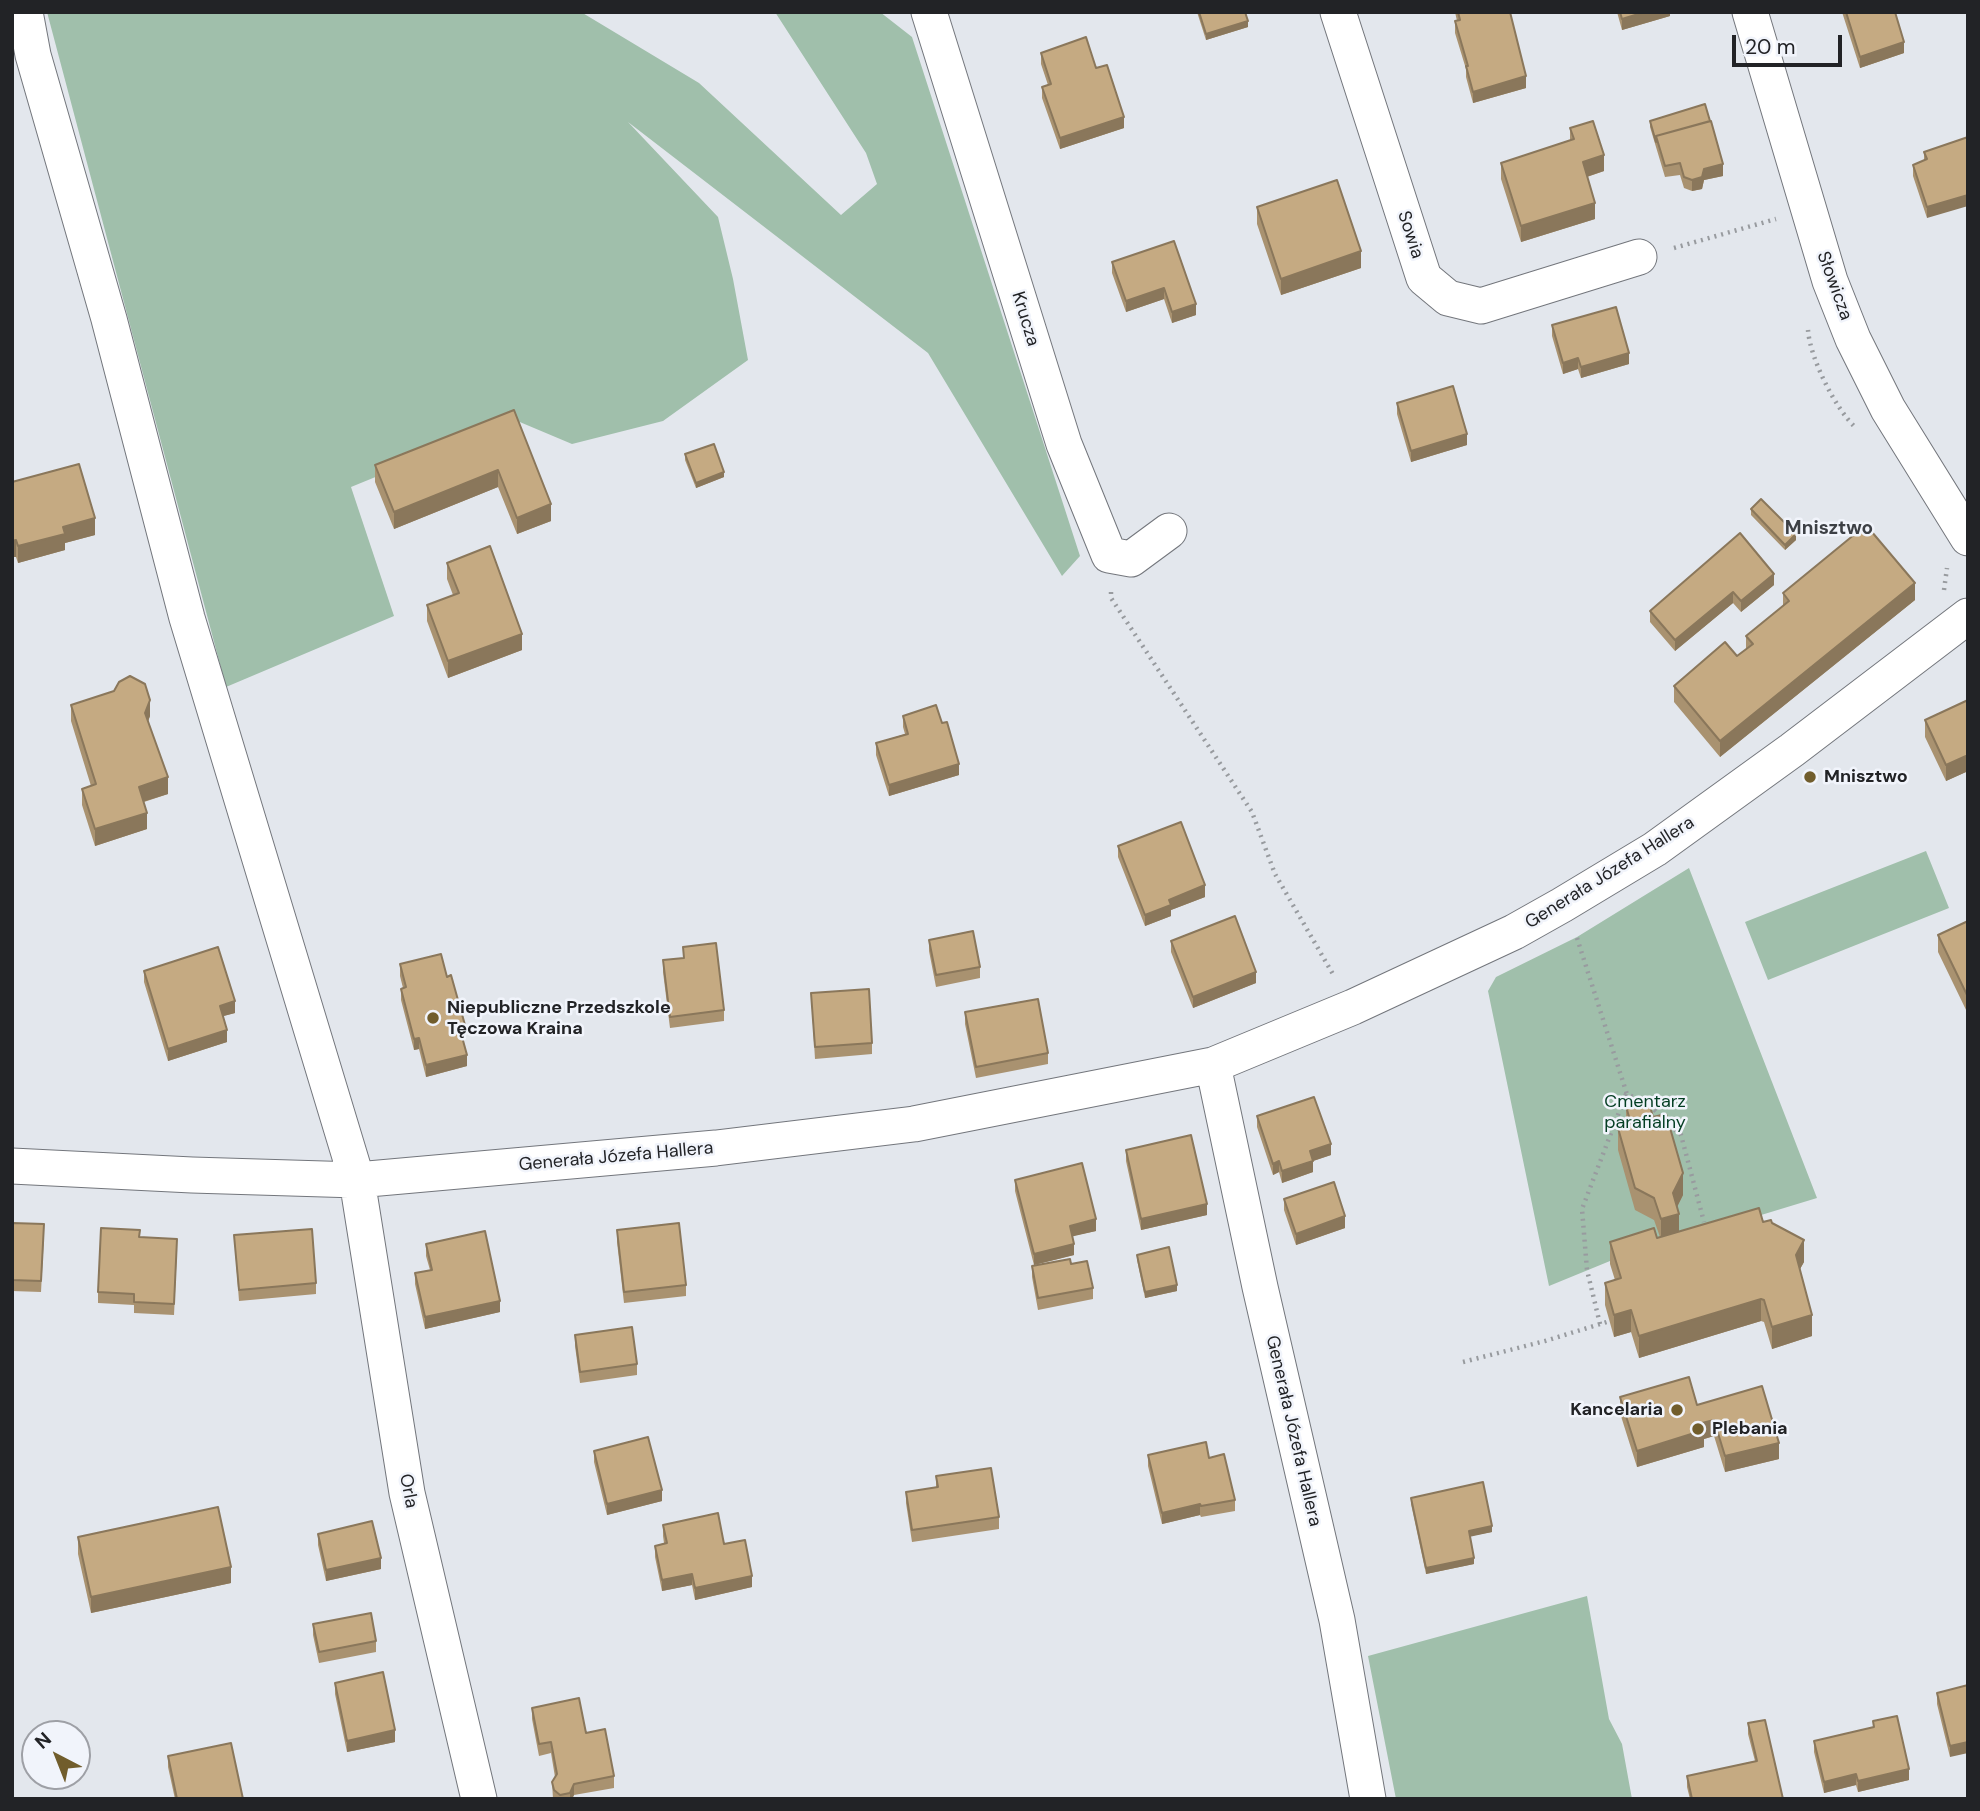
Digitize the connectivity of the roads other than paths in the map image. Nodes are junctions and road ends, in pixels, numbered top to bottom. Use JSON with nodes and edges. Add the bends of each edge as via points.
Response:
{"nodes":[{"id":1,"x":24,"y":12,"type":"edge"},
{"id":2,"x":929,"y":12,"type":"edge"},
{"id":3,"x":1338,"y":12,"type":"edge"},
{"id":4,"x":1750,"y":12,"type":"edge"},
{"id":5,"x":1639,"y":257,"type":"road end"},
{"id":6,"x":1169,"y":531,"type":"dead end"},
{"id":7,"x":1968,"y":538,"type":"edge"},
{"id":8,"x":1968,"y":616,"type":"edge"},
{"id":9,"x":1213,"y":1065,"type":"junction"},
{"id":10,"x":12,"y":1166,"type":"edge"},
{"id":11,"x":357,"y":1180,"type":"junction"},
{"id":12,"x":479,"y":1799,"type":"edge"},
{"id":13,"x":1368,"y":1799,"type":"edge"}],
"edges":[{"from":1,"to":11,"type":"street","name":"Orla","via":[[171,560]]},
{"from":2,"to":6,"type":"street","name":"Krucza","via":[[1064,444],[1109,555],[1130,559]]},
{"from":3,"to":5,"type":"street","name":"Sowia","via":[[1424,278],[1448,298],[1481,306]]},
{"from":4,"to":7,"type":"street","name":"Słowicza","via":[[1829,281],[1853,339],[1888,409]]},
{"from":8,"to":9,"type":"street","name":"Generała Józefa Hallera","via":[[1655,849],[1514,932],[1353,1007]]},
{"from":9,"to":11,"type":"street","name":"Generała Józefa Hallera","via":[[914,1124],[716,1149]]},
{"from":9,"to":13,"type":"street","name":"Generała Józefa Hallera","via":[[1336,1620]]},
{"from":10,"to":11,"type":"street","name":"Generała Józefa Hallera"},
{"from":11,"to":12,"type":"street","name":"Orla","via":[[407,1493]]}]}
